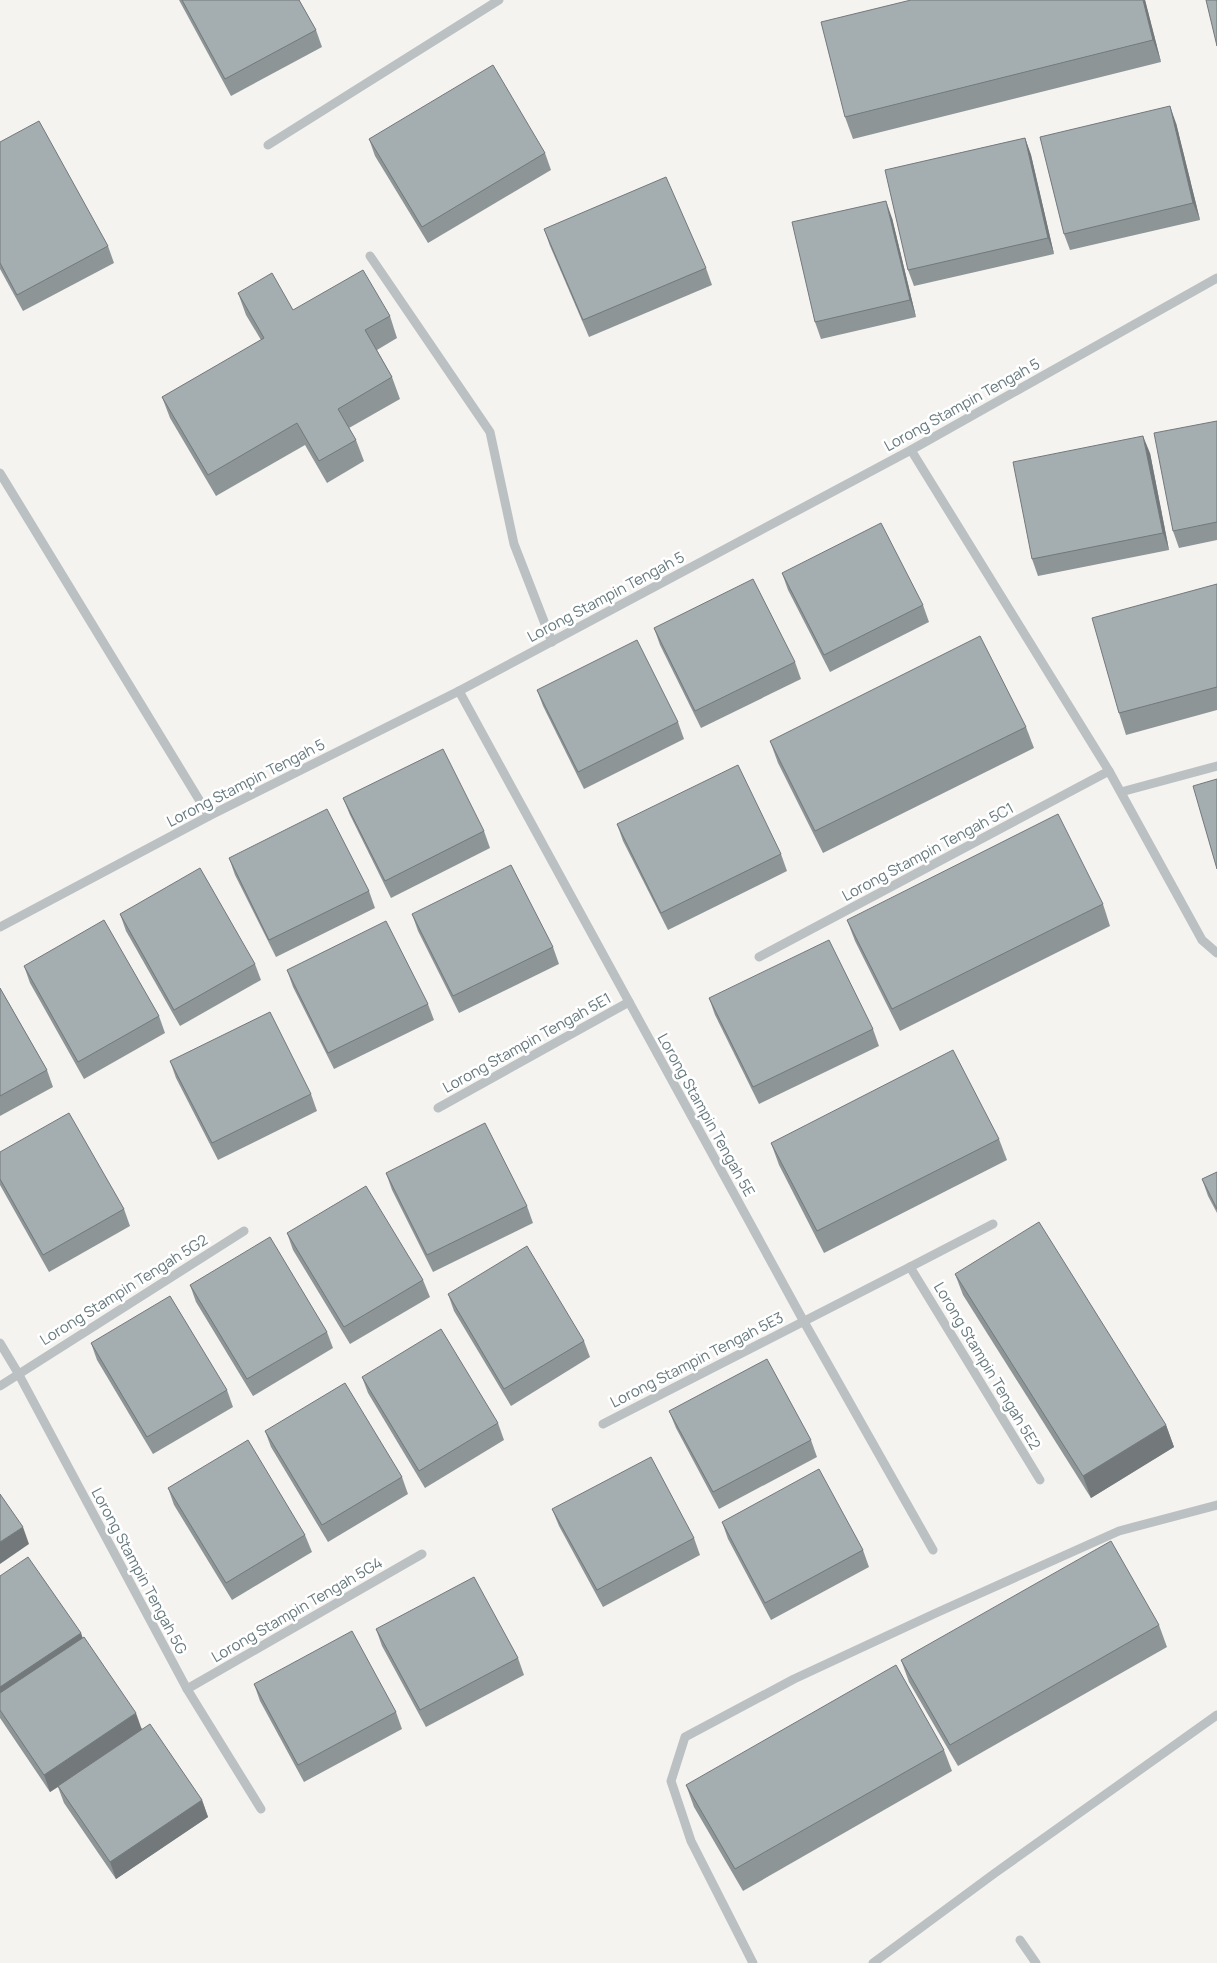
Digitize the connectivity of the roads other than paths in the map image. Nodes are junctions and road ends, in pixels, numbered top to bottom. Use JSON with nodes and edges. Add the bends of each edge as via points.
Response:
{"nodes":[{"id":1,"x":499,"y":0,"type":"edge"},
{"id":2,"x":268,"y":145,"type":"dead end"},
{"id":3,"x":370,"y":256,"type":"dead end"},
{"id":4,"x":1217,"y":278,"type":"edge"},
{"id":5,"x":911,"y":450,"type":"junction"},
{"id":6,"x":0,"y":473,"type":"edge"},
{"id":7,"x":552,"y":642,"type":"junction"},
{"id":8,"x":460,"y":691,"type":"junction"},
{"id":9,"x":1217,"y":766,"type":"edge"},
{"id":10,"x":1109,"y":771,"type":"junction"},
{"id":11,"x":1122,"y":792,"type":"junction"},
{"id":12,"x":209,"y":816,"type":"junction"},
{"id":13,"x":0,"y":927,"type":"edge"},
{"id":14,"x":1217,"y":953,"type":"edge"},
{"id":15,"x":759,"y":957,"type":"dead end"},
{"id":16,"x":629,"y":1002,"type":"junction"},
{"id":17,"x":438,"y":1108,"type":"dead end"},
{"id":18,"x":993,"y":1224,"type":"dead end"},
{"id":19,"x":244,"y":1231,"type":"dead end"},
{"id":20,"x":910,"y":1267,"type":"junction"},
{"id":21,"x":803,"y":1320,"type":"junction"},
{"id":22,"x":0,"y":1343,"type":"edge"},
{"id":23,"x":18,"y":1373,"type":"junction"},
{"id":24,"x":0,"y":1386,"type":"edge"},
{"id":25,"x":603,"y":1424,"type":"dead end"},
{"id":26,"x":1040,"y":1480,"type":"dead end"},
{"id":27,"x":1217,"y":1505,"type":"edge"},
{"id":28,"x":933,"y":1550,"type":"dead end"},
{"id":29,"x":422,"y":1554,"type":"dead end"},
{"id":30,"x":187,"y":1689,"type":"junction"},
{"id":31,"x":1217,"y":1715,"type":"edge"},
{"id":32,"x":261,"y":1808,"type":"dead end"},
{"id":33,"x":1020,"y":1940,"type":"dead end"},
{"id":34,"x":753,"y":1963,"type":"edge"},
{"id":35,"x":873,"y":1963,"type":"edge"},
{"id":36,"x":1036,"y":1963,"type":"edge"}],
"edges":[{"from":1,"to":2,"type":"street"},
{"from":3,"to":7,"type":"street","via":[[490,432],[514,544]]},
{"from":4,"to":5,"type":"street","name":"Lorong Stampin Tengah 5"},
{"from":5,"to":7,"type":"street","name":"Lorong Stampin Tengah 5"},
{"from":5,"to":10,"type":"street"},
{"from":6,"to":12,"type":"street"},
{"from":7,"to":8,"type":"street","name":"Lorong Stampin Tengah 5"},
{"from":8,"to":12,"type":"street","name":"Lorong Stampin Tengah 5"},
{"from":8,"to":16,"type":"street","name":"Lorong Stampin Tengah 5E"},
{"from":9,"to":11,"type":"street"},
{"from":10,"to":11,"type":"street"},
{"from":10,"to":15,"type":"street","name":"Lorong Stampin Tengah 5C1"},
{"from":11,"to":14,"type":"street","via":[[1202,940]]},
{"from":12,"to":13,"type":"street","name":"Lorong Stampin Tengah 5"},
{"from":16,"to":17,"type":"street","name":"Lorong Stampin Tengah 5E1"},
{"from":16,"to":21,"type":"street","name":"Lorong Stampin Tengah 5E"},
{"from":18,"to":20,"type":"street"},
{"from":19,"to":23,"type":"street","name":"Lorong Stampin Tengah 5G2"},
{"from":20,"to":21,"type":"street"},
{"from":20,"to":26,"type":"street","name":"Lorong Stampin Tengah 5E2"},
{"from":21,"to":25,"type":"street","name":"Lorong Stampin Tengah 5E3"},
{"from":21,"to":28,"type":"street","name":"Lorong Stampin Tengah 5E"},
{"from":22,"to":23,"type":"street","name":"Lorong Stampin Tengah 5G"},
{"from":23,"to":24,"type":"street","name":"Lorong Stampin Tengah 5G2"},
{"from":23,"to":30,"type":"street","name":"Lorong Stampin Tengah 5G"},
{"from":27,"to":34,"type":"street","via":[[1119,1531],[794,1679],[684,1737],[671,1780],[691,1841]]},
{"from":29,"to":30,"type":"street","name":"Lorong Stampin Tengah 5G4"},
{"from":30,"to":32,"type":"street","name":"Lorong Stampin Tengah 5G"},
{"from":31,"to":35,"type":"street"},
{"from":33,"to":36,"type":"street"}]}
